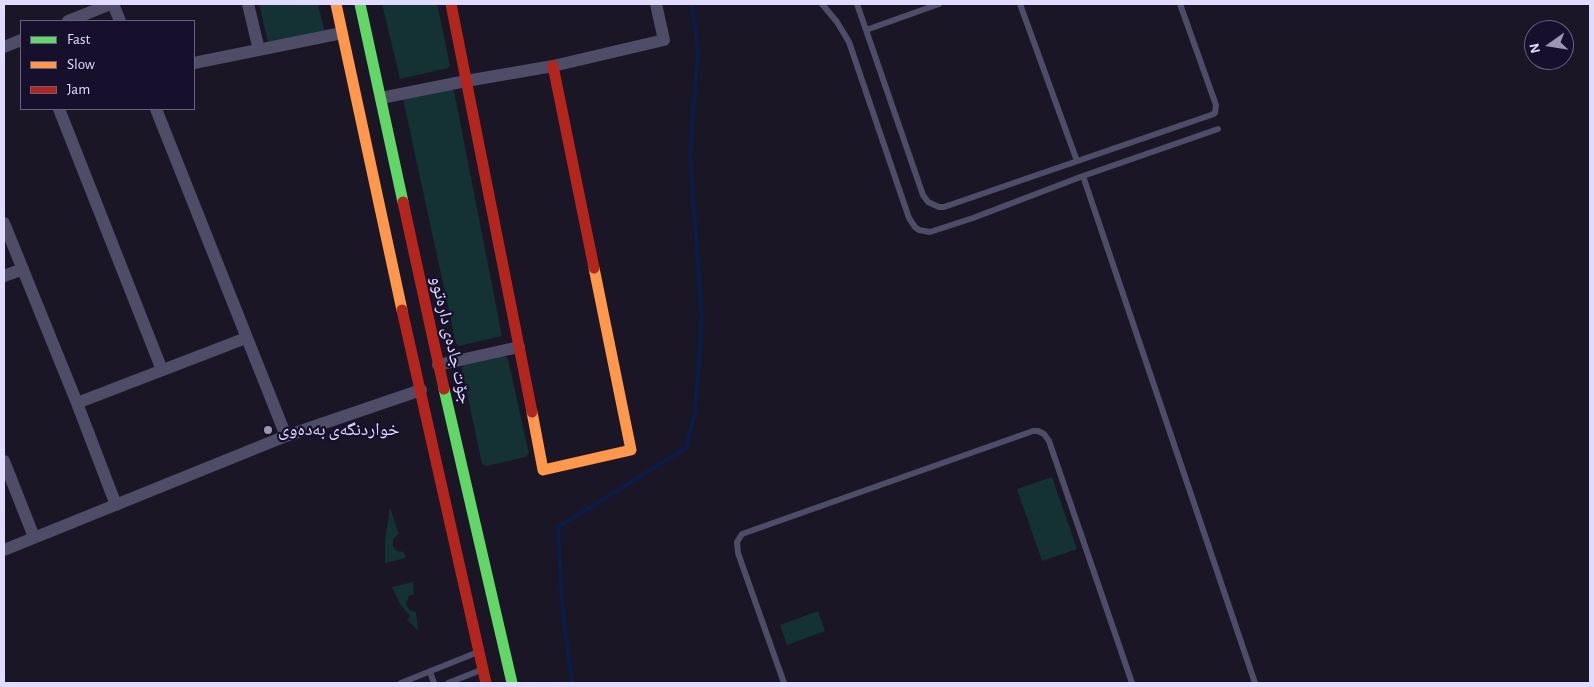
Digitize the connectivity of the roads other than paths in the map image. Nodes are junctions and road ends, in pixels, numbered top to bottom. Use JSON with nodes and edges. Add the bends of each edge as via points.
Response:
{"nodes":[{"id":1,"x":112,"y":4,"type":"edge"},
{"id":2,"x":248,"y":4,"type":"edge"},
{"id":3,"x":336,"y":4,"type":"edge"},
{"id":4,"x":360,"y":4,"type":"edge"},
{"id":5,"x":451,"y":4,"type":"edge"},
{"id":6,"x":656,"y":4,"type":"edge"},
{"id":7,"x":822,"y":4,"type":"edge"},
{"id":8,"x":857,"y":4,"type":"edge"},
{"id":9,"x":939,"y":4,"type":"edge"},
{"id":10,"x":1020,"y":4,"type":"edge"},
{"id":11,"x":1180,"y":4,"type":"edge"},
{"id":12,"x":71,"y":20,"type":"edge"},
{"id":13,"x":120,"y":20,"type":"edge"},
{"id":14,"x":866,"y":30,"type":"junction"},
{"id":15,"x":342,"y":33,"type":"junction"},
{"id":16,"x":20,"y":40,"type":"edge"},
{"id":17,"x":4,"y":47,"type":"edge"},
{"id":18,"x":259,"y":50,"type":"junction"},
{"id":19,"x":195,"y":63,"type":"edge"},
{"id":20,"x":553,"y":66,"type":"junction"},
{"id":21,"x":466,"y":81,"type":"junction"},
{"id":22,"x":381,"y":98,"type":"junction"},
{"id":23,"x":59,"y":110,"type":"edge"},
{"id":24,"x":156,"y":110,"type":"edge"},
{"id":25,"x":1218,"y":129,"type":"dead end"},
{"id":26,"x":1077,"y":161,"type":"junction"},
{"id":27,"x":1083,"y":176,"type":"junction"},
{"id":28,"x":393,"y":212,"type":"junction"},
{"id":29,"x":4,"y":223,"type":"edge"},
{"id":30,"x":22,"y":269,"type":"junction"},
{"id":31,"x":4,"y":276,"type":"edge"},
{"id":32,"x":246,"y":338,"type":"junction"},
{"id":33,"x":519,"y":347,"type":"junction"},
{"id":34,"x":438,"y":365,"type":"junction"},
{"id":35,"x":162,"y":370,"type":"junction"},
{"id":36,"x":421,"y":390,"type":"junction"},
{"id":37,"x":77,"y":404,"type":"junction"},
{"id":38,"x":286,"y":436,"type":"junction"},
{"id":39,"x":4,"y":461,"type":"edge"},
{"id":40,"x":116,"y":505,"type":"junction"},
{"id":41,"x":34,"y":537,"type":"junction"},
{"id":42,"x":4,"y":550,"type":"edge"},
{"id":43,"x":480,"y":652,"type":"junction"},
{"id":44,"x":483,"y":669,"type":"junction"},
{"id":45,"x":430,"y":672,"type":"junction"},
{"id":46,"x":401,"y":683,"type":"edge"},
{"id":47,"x":434,"y":683,"type":"edge"},
{"id":48,"x":448,"y":683,"type":"edge"},
{"id":49,"x":486,"y":683,"type":"edge"},
{"id":50,"x":512,"y":683,"type":"edge"},
{"id":51,"x":784,"y":683,"type":"edge"},
{"id":52,"x":1132,"y":683,"type":"edge"},
{"id":53,"x":1254,"y":683,"type":"edge"}],
"edges":[{"from":1,"to":12,"type":"street"},
{"from":1,"to":13,"type":"street"},
{"from":2,"to":18,"type":"street"},
{"from":3,"to":15,"type":"main road","name":"جۆت جادەی دارەتوو"},
{"from":4,"to":22,"type":"main road","name":"جۆت جادەی دارەتوو"},
{"from":5,"to":21,"type":"main road"},
{"from":6,"to":20,"type":"street","via":[[664,40]]},
{"from":7,"to":27,"type":"lane","via":[[849,42],[909,218],[919,230],[930,232]]},
{"from":8,"to":14,"type":"lane"},
{"from":9,"to":14,"type":"lane"},
{"from":10,"to":26,"type":"lane"},
{"from":11,"to":26,"type":"lane","via":[[1216,105],[1215,113]]},
{"from":14,"to":26,"type":"lane","via":[[928,202],[939,207],[949,206]]},
{"from":15,"to":18,"type":"street"},
{"from":15,"to":28,"type":"main road","name":"جۆت جادەی دارەتوو"},
{"from":16,"to":17,"type":"street"},
{"from":18,"to":19,"type":"street"},
{"from":20,"to":21,"type":"street"},
{"from":20,"to":33,"type":"main road","via":[[631,450],[543,470]]},
{"from":21,"to":22,"type":"street"},
{"from":21,"to":33,"type":"main road"},
{"from":22,"to":28,"type":"main road","name":"جۆت جادەی دارەتوو"},
{"from":23,"to":35,"type":"street"},
{"from":24,"to":32,"type":"street"},
{"from":25,"to":27,"type":"lane"},
{"from":27,"to":53,"type":"lane"},
{"from":28,"to":34,"type":"main road","name":"جۆت جادەی دارەتوو"},
{"from":28,"to":36,"type":"main road","name":"جۆت جادەی دارەتوو"},
{"from":29,"to":30,"type":"street"},
{"from":30,"to":31,"type":"street"},
{"from":30,"to":37,"type":"street"},
{"from":32,"to":35,"type":"street"},
{"from":32,"to":38,"type":"street"},
{"from":33,"to":34,"type":"street"},
{"from":34,"to":50,"type":"main road","name":"جۆت جادەی دارەتوو"},
{"from":35,"to":37,"type":"street"},
{"from":36,"to":38,"type":"street"},
{"from":36,"to":43,"type":"main road","name":"جۆت جادەی دارەتوو"},
{"from":37,"to":40,"type":"street"},
{"from":38,"to":40,"type":"street"},
{"from":39,"to":41,"type":"street"},
{"from":40,"to":41,"type":"street"},
{"from":41,"to":42,"type":"street"},
{"from":43,"to":44,"type":"main road","name":"جۆت جادەی دارەتوو"},
{"from":43,"to":45,"type":"lane"},
{"from":44,"to":48,"type":"lane"},
{"from":44,"to":49,"type":"main road","name":"جۆت جادەی دارەتوو"},
{"from":45,"to":46,"type":"lane"},
{"from":45,"to":47,"type":"lane"},
{"from":51,"to":52,"type":"lane","via":[[738,553],[737,542],[742,534],[1038,431],[1049,441]]}]}
